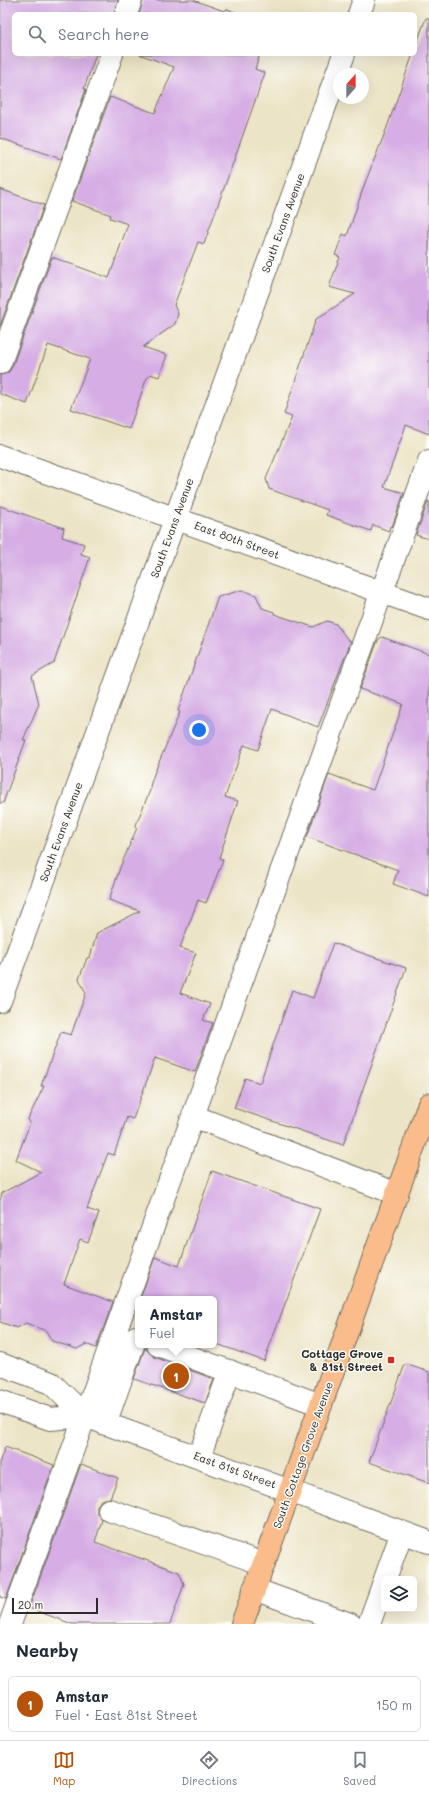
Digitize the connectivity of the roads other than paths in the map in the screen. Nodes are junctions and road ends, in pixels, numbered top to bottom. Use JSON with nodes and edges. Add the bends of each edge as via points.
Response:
{"nodes":[{"id":1,"x":131,"y":0,"type":"edge"},
{"id":2,"x":364,"y":0,"type":"edge"},
{"id":3,"x":127,"y":12,"type":"edge"},
{"id":4,"x":360,"y":12,"type":"edge"},
{"id":5,"x":111,"y":56,"type":"edge"},
{"id":6,"x":343,"y":56,"type":"edge"},
{"id":7,"x":0,"y":363,"type":"edge"},
{"id":8,"x":0,"y":456,"type":"edge"},
{"id":9,"x":429,"y":460,"type":"edge"},
{"id":10,"x":175,"y":518,"type":"junction"},
{"id":11,"x":382,"y":592,"type":"junction"},
{"id":12,"x":429,"y":608,"type":"edge"},
{"id":13,"x":0,"y":1001,"type":"edge"},
{"id":14,"x":429,"y":1104,"type":"edge"},
{"id":15,"x":193,"y":1116,"type":"junction"},
{"id":16,"x":397,"y":1194,"type":"junction"},
{"id":17,"x":135,"y":1340,"type":"edge"},
{"id":18,"x":166,"y":1348,"type":"edge"},
{"id":19,"x":0,"y":1364,"type":"edge"},
{"id":20,"x":230,"y":1372,"type":"junction"},
{"id":21,"x":0,"y":1401,"type":"edge"},
{"id":22,"x":321,"y":1405,"type":"junction"},
{"id":23,"x":85,"y":1416,"type":"junction"},
{"id":24,"x":106,"y":1424,"type":"junction"},
{"id":25,"x":199,"y":1457,"type":"junction"},
{"id":26,"x":290,"y":1491,"type":"junction"},
{"id":27,"x":109,"y":1510,"type":"dead end"},
{"id":28,"x":402,"y":1532,"type":"junction"},
{"id":29,"x":429,"y":1542,"type":"edge"},
{"id":30,"x":264,"y":1564,"type":"junction"},
{"id":31,"x":386,"y":1576,"type":"edge"},
{"id":32,"x":254,"y":1589,"type":"junction"},
{"id":33,"x":381,"y":1590,"type":"edge"},
{"id":34,"x":10,"y":1624,"type":"edge"},
{"id":35,"x":242,"y":1624,"type":"edge"},
{"id":36,"x":350,"y":1624,"type":"edge"},
{"id":37,"x":369,"y":1624,"type":"edge"}],
"edges":[{"from":1,"to":3,"type":"street"},
{"from":2,"to":4,"type":"street"},
{"from":5,"to":7,"type":"street"},
{"from":6,"to":10,"type":"street","name":"South Evans Avenue"},
{"from":8,"to":10,"type":"street","name":"East 80th Street"},
{"from":9,"to":11,"type":"street"},
{"from":10,"to":11,"type":"street","name":"East 80th Street"},
{"from":10,"to":13,"type":"street","name":"South Evans Avenue"},
{"from":11,"to":12,"type":"street","name":"East 80th Street"},
{"from":11,"to":15,"type":"street"},
{"from":14,"to":16,"type":"main road","name":"South Cottage Grove Avenue"},
{"from":15,"to":16,"type":"street"},
{"from":15,"to":23,"type":"street"},
{"from":16,"to":22,"type":"main road","name":"South Cottage Grove Avenue"},
{"from":17,"to":24,"type":"street"},
{"from":18,"to":20,"type":"street"},
{"from":19,"to":23,"type":"street","name":"East 81st Street","via":[[51,1383]]},
{"from":20,"to":22,"type":"street"},
{"from":20,"to":25,"type":"street"},
{"from":21,"to":23,"type":"street","name":"East 81st Street","via":[[50,1418]]},
{"from":22,"to":26,"type":"main road","name":"South Cottage Grove Avenue"},
{"from":23,"to":24,"type":"street","name":"East 81st Street"},
{"from":23,"to":34,"type":"street"},
{"from":24,"to":25,"type":"street","name":"East 81st Street"},
{"from":25,"to":26,"type":"street","name":"East 81st Street"},
{"from":26,"to":28,"type":"street","name":"East 81st Street"},
{"from":26,"to":30,"type":"main road","name":"South Cottage Grove Avenue"},
{"from":27,"to":30,"type":"street"},
{"from":28,"to":29,"type":"street","name":"East 81st Street"},
{"from":28,"to":31,"type":"street"},
{"from":30,"to":32,"type":"main road","name":"South Cottage Grove Avenue"},
{"from":32,"to":35,"type":"main road","name":"South Cottage Grove Avenue"},
{"from":32,"to":36,"type":"street"},
{"from":33,"to":37,"type":"street"}]}
